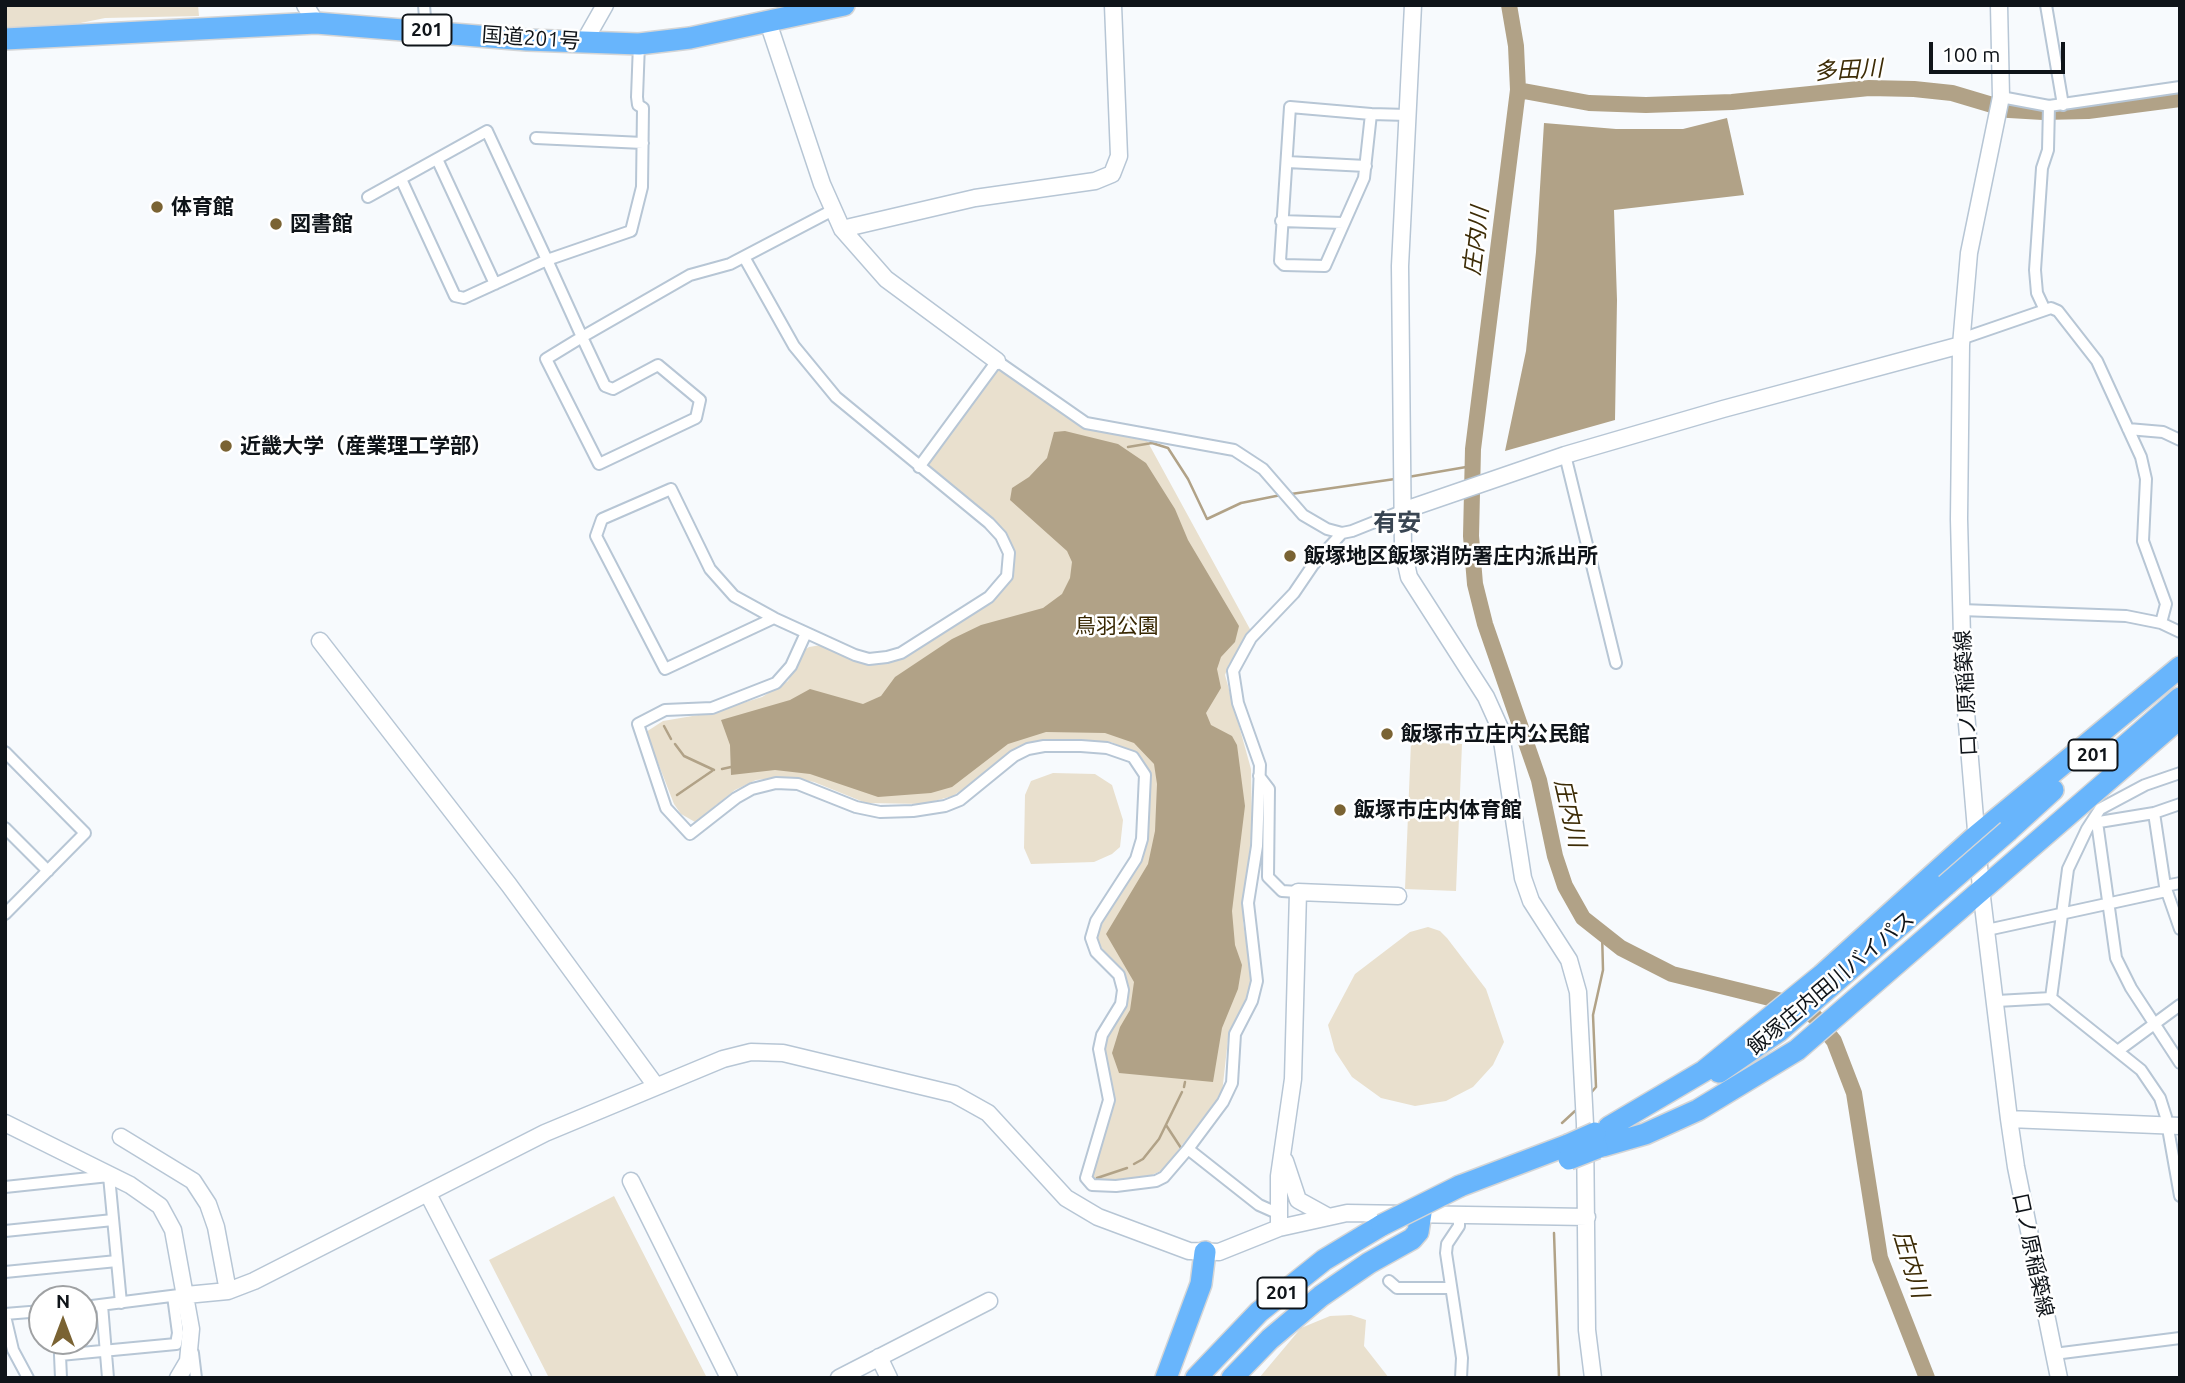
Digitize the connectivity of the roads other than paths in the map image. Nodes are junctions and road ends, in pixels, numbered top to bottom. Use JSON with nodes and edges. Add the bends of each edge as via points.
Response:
{"nodes":[{"id":1,"x":424,"y":5,"type":"edge"},
{"id":2,"x":605,"y":5,"type":"edge"},
{"id":3,"x":844,"y":5,"type":"edge"},
{"id":4,"x":1113,"y":5,"type":"edge"},
{"id":5,"x":1413,"y":5,"type":"edge"},
{"id":6,"x":1999,"y":5,"type":"edge"},
{"id":7,"x":2046,"y":5,"type":"edge"},
{"id":8,"x":310,"y":14,"type":"edge"},
{"id":9,"x":768,"y":22,"type":"junction"},
{"id":10,"x":426,"y":30,"type":"junction"},
{"id":11,"x":5,"y":39,"type":"edge"},
{"id":12,"x":584,"y":42,"type":"junction"},
{"id":13,"x":639,"y":44,"type":"junction"},
{"id":14,"x":2180,"y":87,"type":"edge"},
{"id":15,"x":2001,"y":97,"type":"junction"},
{"id":16,"x":2063,"y":105,"type":"junction"},
{"id":17,"x":2049,"y":106,"type":"junction"},
{"id":18,"x":1371,"y":114,"type":"junction"},
{"id":19,"x":1408,"y":115,"type":"junction"},
{"id":20,"x":536,"y":138,"type":"dead end"},
{"id":21,"x":643,"y":143,"type":"junction"},
{"id":22,"x":437,"y":159,"type":"junction"},
{"id":23,"x":1287,"y":162,"type":"junction"},
{"id":24,"x":1366,"y":166,"type":"junction"},
{"id":25,"x":401,"y":179,"type":"junction"},
{"id":26,"x":368,"y":197,"type":"dead end"},
{"id":27,"x":833,"y":210,"type":"junction"},
{"id":28,"x":1280,"y":221,"type":"junction"},
{"id":29,"x":1343,"y":223,"type":"junction"},
{"id":30,"x":842,"y":229,"type":"junction"},
{"id":31,"x":744,"y":257,"type":"junction"},
{"id":32,"x":547,"y":260,"type":"junction"},
{"id":33,"x":495,"y":284,"type":"junction"},
{"id":34,"x":2044,"y":308,"type":"junction"},
{"id":35,"x":582,"y":337,"type":"junction"},
{"id":36,"x":1961,"y":342,"type":"junction"},
{"id":37,"x":997,"y":361,"type":"junction"},
{"id":38,"x":2128,"y":429,"type":"junction"},
{"id":39,"x":2180,"y":440,"type":"edge"},
{"id":40,"x":1565,"y":455,"type":"junction"},
{"id":41,"x":919,"y":467,"type":"junction"},
{"id":42,"x":1402,"y":511,"type":"junction"},
{"id":43,"x":1342,"y":533,"type":"junction"},
{"id":44,"x":1961,"y":610,"type":"junction"},
{"id":45,"x":774,"y":618,"type":"junction"},
{"id":46,"x":2161,"y":623,"type":"junction"},
{"id":47,"x":2180,"y":632,"type":"edge"},
{"id":48,"x":806,"y":633,"type":"junction"},
{"id":49,"x":320,"y":641,"type":"dead end"},
{"id":50,"x":1616,"y":663,"type":"dead end"},
{"id":51,"x":2180,"y":667,"type":"edge"},
{"id":52,"x":2180,"y":681,"type":"edge"},
{"id":53,"x":2180,"y":698,"type":"edge"},
{"id":54,"x":2180,"y":718,"type":"edge"},
{"id":55,"x":5,"y":751,"type":"edge"},
{"id":56,"x":2180,"y":773,"type":"edge"},
{"id":57,"x":1259,"y":776,"type":"junction"},
{"id":58,"x":2180,"y":804,"type":"edge"},
{"id":59,"x":2154,"y":813,"type":"junction"},
{"id":60,"x":2095,"y":823,"type":"junction"},
{"id":61,"x":5,"y":828,"type":"edge"},
{"id":62,"x":1976,"y":836,"type":"junction"},
{"id":63,"x":2009,"y":839,"type":"junction"},
{"id":64,"x":48,"y":871,"type":"junction"},
{"id":65,"x":2180,"y":883,"type":"edge"},
{"id":66,"x":1981,"y":889,"type":"junction"},
{"id":67,"x":2166,"y":889,"type":"junction"},
{"id":68,"x":1298,"y":892,"type":"junction"},
{"id":69,"x":1398,"y":896,"type":"dead end"},
{"id":70,"x":2109,"y":903,"type":"junction"},
{"id":71,"x":6,"y":911,"type":"edge"},
{"id":72,"x":2063,"y":913,"type":"junction"},
{"id":73,"x":2180,"y":929,"type":"edge"},
{"id":74,"x":1987,"y":930,"type":"junction"},
{"id":75,"x":1835,"y":992,"type":"junction"},
{"id":76,"x":2051,"y":998,"type":"junction"},
{"id":77,"x":1997,"y":1001,"type":"junction"},
{"id":78,"x":2180,"y":1005,"type":"edge"},
{"id":79,"x":2153,"y":1023,"type":"junction"},
{"id":80,"x":1782,"y":1035,"type":"junction"},
{"id":81,"x":2119,"y":1050,"type":"junction"},
{"id":82,"x":2180,"y":1063,"type":"edge"},
{"id":83,"x":656,"y":1086,"type":"junction"},
{"id":84,"x":2009,"y":1119,"type":"junction"},
{"id":85,"x":5,"y":1123,"type":"edge"},
{"id":86,"x":2174,"y":1127,"type":"edge"},
{"id":87,"x":121,"y":1138,"type":"dead end"},
{"id":88,"x":1601,"y":1139,"type":"junction"},
{"id":89,"x":1188,"y":1149,"type":"junction"},
{"id":90,"x":1283,"y":1152,"type":"junction"},
{"id":91,"x":108,"y":1176,"type":"junction"},
{"id":92,"x":631,"y":1181,"type":"dead end"},
{"id":93,"x":5,"y":1187,"type":"edge"},
{"id":94,"x":428,"y":1194,"type":"junction"},
{"id":95,"x":2180,"y":1196,"type":"edge"},
{"id":96,"x":1462,"y":1199,"type":"junction"},
{"id":97,"x":1421,"y":1213,"type":"junction"},
{"id":98,"x":1327,"y":1216,"type":"junction"},
{"id":99,"x":1587,"y":1217,"type":"junction"},
{"id":100,"x":113,"y":1220,"type":"junction"},
{"id":101,"x":1278,"y":1221,"type":"junction"},
{"id":102,"x":1388,"y":1229,"type":"junction"},
{"id":103,"x":5,"y":1231,"type":"edge"},
{"id":104,"x":1205,"y":1252,"type":"junction"},
{"id":105,"x":117,"y":1261,"type":"junction"},
{"id":106,"x":5,"y":1272,"type":"edge"},
{"id":107,"x":1390,"y":1281,"type":"dead end"},
{"id":108,"x":1449,"y":1288,"type":"junction"},
{"id":109,"x":228,"y":1291,"type":"junction"},
{"id":110,"x":180,"y":1295,"type":"junction"},
{"id":111,"x":989,"y":1301,"type":"dead end"},
{"id":112,"x":121,"y":1303,"type":"junction"},
{"id":113,"x":98,"y":1305,"type":"edge"},
{"id":114,"x":102,"y":1305,"type":"junction"},
{"id":115,"x":28,"y":1313,"type":"edge"},
{"id":116,"x":5,"y":1317,"type":"edge"},
{"id":117,"x":2180,"y":1338,"type":"edge"},
{"id":118,"x":191,"y":1347,"type":"junction"},
{"id":119,"x":106,"y":1351,"type":"junction"},
{"id":120,"x":2054,"y":1354,"type":"junction"},
{"id":121,"x":879,"y":1357,"type":"junction"},
{"id":122,"x":24,"y":1377,"type":"edge"},
{"id":123,"x":61,"y":1378,"type":"edge"},
{"id":124,"x":108,"y":1378,"type":"edge"},
{"id":125,"x":178,"y":1378,"type":"edge"},
{"id":126,"x":196,"y":1378,"type":"edge"},
{"id":127,"x":523,"y":1378,"type":"edge"},
{"id":128,"x":729,"y":1378,"type":"edge"},
{"id":129,"x":839,"y":1378,"type":"edge"},
{"id":130,"x":889,"y":1378,"type":"edge"},
{"id":131,"x":1166,"y":1378,"type":"edge"},
{"id":132,"x":1196,"y":1378,"type":"edge"},
{"id":133,"x":1214,"y":1378,"type":"edge"},
{"id":134,"x":1232,"y":1378,"type":"edge"},
{"id":135,"x":1461,"y":1378,"type":"edge"},
{"id":136,"x":1593,"y":1378,"type":"edge"},
{"id":137,"x":2059,"y":1378,"type":"edge"}],
"edges":[{"from":1,"to":10,"type":"street"},
{"from":2,"to":12,"type":"street"},
{"from":3,"to":9,"type":"highway","name":"国道201号","number":"201"},
{"from":4,"to":30,"type":"street","via":[[1119,156],[1112,174],[1095,181],[975,198]]},
{"from":5,"to":19,"type":"street"},
{"from":6,"to":15,"type":"street","name":"口ノ原稲築線"},
{"from":7,"to":16,"type":"street"},
{"from":8,"to":10,"type":"highway","name":"国道201号","number":"201"},
{"from":8,"to":11,"type":"highway","name":"国道201号","number":"201"},
{"from":9,"to":13,"type":"highway","name":"国道201号","number":"201"},
{"from":9,"to":27,"type":"street"},
{"from":10,"to":12,"type":"highway","name":"国道201号","number":"201"},
{"from":12,"to":13,"type":"highway","name":"国道201号","number":"201"},
{"from":13,"to":21,"type":"street","via":[[637,97],[643,108]]},
{"from":14,"to":16,"type":"street"},
{"from":15,"to":17,"type":"street"},
{"from":15,"to":36,"type":"street","name":"口ノ原稲築線","via":[[1969,253]]},
{"from":16,"to":17,"type":"street"},
{"from":17,"to":34,"type":"street","via":[[2035,270]]},
{"from":18,"to":19,"type":"street"},
{"from":18,"to":23,"type":"street","via":[[1290,107]]},
{"from":18,"to":24,"type":"street"},
{"from":19,"to":42,"type":"street","via":[[1399,266]]},
{"from":20,"to":21,"type":"street"},
{"from":21,"to":32,"type":"street","via":[[642,187],[631,231]]},
{"from":22,"to":25,"type":"street"},
{"from":22,"to":32,"type":"street","via":[[487,131]]},
{"from":22,"to":33,"type":"street"},
{"from":23,"to":24,"type":"street"},
{"from":23,"to":28,"type":"street"},
{"from":24,"to":29,"type":"street"},
{"from":25,"to":26,"type":"street"},
{"from":25,"to":33,"type":"street","via":[[455,296],[464,298]]},
{"from":27,"to":30,"type":"street"},
{"from":27,"to":31,"type":"street"},
{"from":28,"to":29,"type":"street"},
{"from":28,"to":29,"type":"street","via":[[1280,261],[1284,265],[1325,266]]},
{"from":30,"to":37,"type":"street","via":[[886,279]]},
{"from":31,"to":35,"type":"street","via":[[690,275]]},
{"from":31,"to":41,"type":"street","via":[[812,369],[866,426]]},
{"from":32,"to":33,"type":"street"},
{"from":32,"to":35,"type":"street"},
{"from":34,"to":36,"type":"street"},
{"from":34,"to":38,"type":"street","via":[[2058,311],[2097,361]]},
{"from":35,"to":35,"type":"street","via":[[605,386],[613,389],[658,365],[700,400],[696,418],[599,464],[546,359]]},
{"from":36,"to":40,"type":"street"},
{"from":36,"to":44,"type":"street","name":"口ノ原稲築線"},
{"from":37,"to":41,"type":"street"},
{"from":37,"to":43,"type":"street","via":[[1086,424],[1234,450],[1263,469],[1303,515]]},
{"from":38,"to":39,"type":"street","via":[[2163,432]]},
{"from":38,"to":46,"type":"street","via":[[2146,479],[2143,541],[2166,604]]},
{"from":40,"to":42,"type":"street"},
{"from":40,"to":50,"type":"street"},
{"from":41,"to":48,"type":"street","via":[[1001,536],[1010,564],[1002,586],[901,653],[887,657],[855,655]]},
{"from":42,"to":43,"type":"street"},
{"from":42,"to":99,"type":"street","via":[[1409,577],[1486,697],[1500,728],[1523,878],[1531,901],[1569,960],[1578,992]]},
{"from":43,"to":57,"type":"street","via":[[1251,638],[1233,671],[1238,703],[1258,757]]},
{"from":44,"to":46,"type":"street","via":[[2126,616]]},
{"from":44,"to":62,"type":"street","name":"口ノ原稲築線"},
{"from":45,"to":45,"type":"street","via":[[734,596],[710,569],[671,489],[602,519],[596,536],[664,669]]},
{"from":45,"to":48,"type":"street"},
{"from":46,"to":47,"type":"street"},
{"from":48,"to":89,"type":"street","via":[[789,669],[776,682],[712,708],[665,710],[638,724],[666,808],[690,834],[736,798],[776,783],[797,784],[880,813],[913,811],[960,800],[1014,756],[1044,746],[1107,748],[1133,757],[1145,775],[1142,839],[1136,859],[1096,921],[1091,938],[1096,952],[1119,975],[1124,990],[1099,1048],[1109,1100],[1086,1178],[1092,1185],[1156,1181]]},
{"from":49,"to":83,"type":"street"},
{"from":51,"to":62,"type":"highway"},
{"from":52,"to":63,"type":"highway","name":"飯塚庄内田川バイパス","number":"201"},
{"from":53,"to":63,"type":"highway","name":"飯塚庄内田川バイパス","number":"201"},
{"from":54,"to":66,"type":"highway"},
{"from":55,"to":64,"type":"street","via":[[85,833]]},
{"from":56,"to":60,"type":"street","via":[[2144,785],[2100,809]]},
{"from":57,"to":68,"type":"street","via":[[1269,789],[1268,877],[1282,891]]},
{"from":57,"to":89,"type":"street","via":[[1257,846],[1248,903],[1257,981],[1235,1034],[1232,1083]]},
{"from":58,"to":59,"type":"street"},
{"from":59,"to":60,"type":"street"},
{"from":59,"to":67,"type":"street"},
{"from":60,"to":70,"type":"street"},
{"from":60,"to":72,"type":"street","via":[[2087,829],[2068,869]]},
{"from":61,"to":64,"type":"street"},
{"from":62,"to":66,"type":"street","name":"口ノ原稲築線"},
{"from":62,"to":75,"type":"highway"},
{"from":63,"to":75,"type":"highway","name":"飯塚庄内田川バイパス","number":"201","bridge":true},
{"from":64,"to":71,"type":"street"},
{"from":65,"to":67,"type":"street"},
{"from":66,"to":74,"type":"street","name":"口ノ原稲築線"},
{"from":66,"to":75,"type":"highway"},
{"from":67,"to":70,"type":"street"},
{"from":67,"to":73,"type":"street"},
{"from":68,"to":69,"type":"street"},
{"from":68,"to":90,"type":"street","via":[[1293,1079]]},
{"from":70,"to":72,"type":"street"},
{"from":70,"to":79,"type":"street","via":[[2116,958]]},
{"from":72,"to":74,"type":"street"},
{"from":72,"to":76,"type":"street"},
{"from":74,"to":77,"type":"street","name":"口ノ原稲築線"},
{"from":75,"to":80,"type":"highway"},
{"from":75,"to":80,"type":"highway"},
{"from":76,"to":77,"type":"street"},
{"from":76,"to":81,"type":"street"},
{"from":77,"to":84,"type":"street","name":"口ノ原稲築線"},
{"from":78,"to":79,"type":"street"},
{"from":79,"to":81,"type":"street"},
{"from":79,"to":82,"type":"street"},
{"from":80,"to":88,"type":"highway","via":[[1703,1071]]},
{"from":80,"to":88,"type":"highway","name":"飯塚庄内田川バイパス","number":"201","via":[[1700,1099]]},
{"from":81,"to":86,"type":"street","via":[[2152,1083]]},
{"from":83,"to":94,"type":"street","via":[[545,1133]]},
{"from":83,"to":104,"type":"street","via":[[751,1052],[783,1053],[954,1094],[988,1113],[1066,1198],[1098,1217],[1171,1246]]},
{"from":84,"to":86,"type":"street"},
{"from":84,"to":120,"type":"street","name":"口ノ原稲築線"},
{"from":85,"to":91,"type":"street"},
{"from":86,"to":95,"type":"street"},
{"from":87,"to":109,"type":"street","via":[[193,1181],[216,1227]]},
{"from":88,"to":96,"type":"highway","name":"飯塚庄内田川バイパス","number":"201","bridge":true},
{"from":89,"to":101,"type":"street"},
{"from":90,"to":98,"type":"street","via":[[1298,1200]]},
{"from":90,"to":101,"type":"street"},
{"from":91,"to":93,"type":"street"},
{"from":91,"to":100,"type":"street"},
{"from":91,"to":110,"type":"street","via":[[160,1206],[173,1230]]},
{"from":92,"to":128,"type":"street"},
{"from":94,"to":109,"type":"street"},
{"from":94,"to":127,"type":"street"},
{"from":96,"to":97,"type":"street"},
{"from":96,"to":99,"type":"street"},
{"from":96,"to":102,"type":"highway","name":"飯塚庄内田川バイパス","number":"201","bridge":true},
{"from":96,"to":108,"type":"street","via":[[1459,1226],[1447,1244]]},
{"from":97,"to":98,"type":"street","via":[[1367,1211]]},
{"from":97,"to":134,"type":"highway","via":[[1412,1239],[1321,1296]]},
{"from":98,"to":101,"type":"street"},
{"from":99,"to":136,"type":"street","via":[[1587,1330]]},
{"from":100,"to":103,"type":"street"},
{"from":100,"to":105,"type":"street"},
{"from":101,"to":104,"type":"street","via":[[1232,1248]]},
{"from":102,"to":132,"type":"highway","name":"飯塚庄内田川バイパス","number":"201","via":[[1324,1260],[1259,1312]]},
{"from":102,"to":133,"type":"highway","name":"飯塚庄内田川バイパス","number":"201","via":[[1266,1324]]},
{"from":104,"to":131,"type":"highway","via":[[1201,1284]]},
{"from":105,"to":106,"type":"street"},
{"from":105,"to":112,"type":"street"},
{"from":107,"to":108,"type":"street","via":[[1397,1288]]},
{"from":108,"to":135,"type":"street","via":[[1462,1358]]},
{"from":109,"to":110,"type":"street"},
{"from":110,"to":112,"type":"street"},
{"from":110,"to":118,"type":"street"},
{"from":110,"to":119,"type":"street","via":[[176,1344]]},
{"from":111,"to":121,"type":"street"},
{"from":112,"to":114,"type":"street"},
{"from":113,"to":114,"type":"street"},
{"from":114,"to":119,"type":"street"},
{"from":115,"to":116,"type":"street"},
{"from":116,"to":122,"type":"street"},
{"from":117,"to":120,"type":"street"},
{"from":118,"to":125,"type":"street"},
{"from":118,"to":126,"type":"street"},
{"from":119,"to":123,"type":"street","via":[[60,1355]]},
{"from":119,"to":124,"type":"street"},
{"from":120,"to":137,"type":"street","name":"口ノ原稲築線"},
{"from":121,"to":129,"type":"street"},
{"from":121,"to":130,"type":"street"}]}
